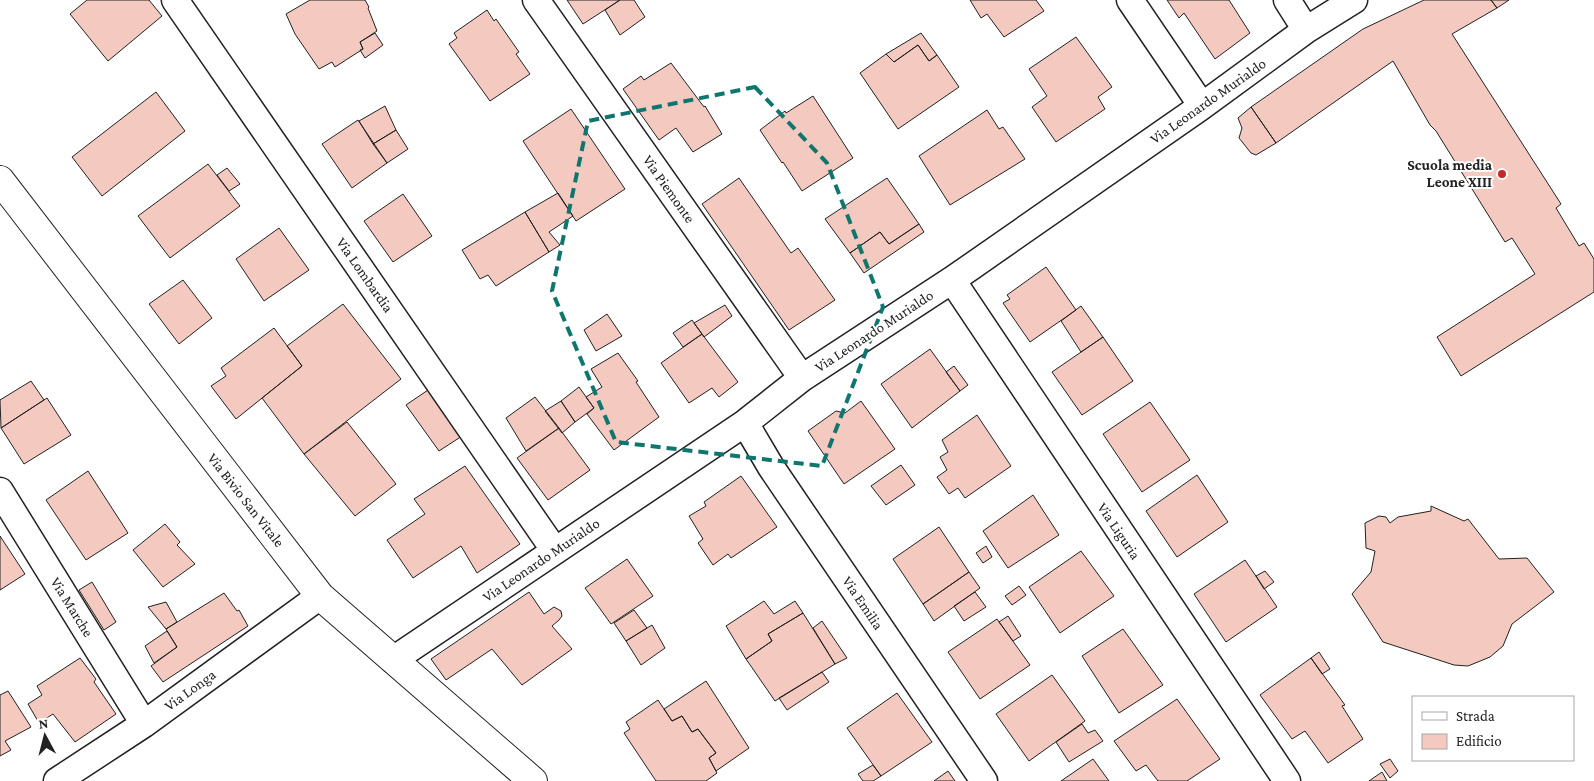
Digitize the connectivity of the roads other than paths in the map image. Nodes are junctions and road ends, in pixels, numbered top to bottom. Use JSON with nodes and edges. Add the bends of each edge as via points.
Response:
{"nodes":[{"id":1,"x":175,"y":0,"type":"edge"},
{"id":2,"x":536,"y":0,"type":"edge"},
{"id":3,"x":1130,"y":0,"type":"edge"},
{"id":4,"x":1287,"y":0,"type":"edge"},
{"id":5,"x":1354,"y":0,"type":"edge"},
{"id":6,"x":1306,"y":30,"type":"junction"},
{"id":7,"x":1202,"y":106,"type":"junction"},
{"id":8,"x":0,"y":180,"type":"edge"},
{"id":9,"x":952,"y":280,"type":"junction"},
{"id":10,"x":802,"y":378,"type":"junction"},
{"id":11,"x":745,"y":423,"type":"junction"},
{"id":12,"x":0,"y":491,"type":"edge"},
{"id":13,"x":555,"y":551,"type":"junction"},
{"id":14,"x":320,"y":596,"type":"junction"},
{"id":15,"x":393,"y":660,"type":"junction"},
{"id":16,"x":144,"y":724,"type":"junction"},
{"id":17,"x":57,"y":781,"type":"edge"},
{"id":18,"x":533,"y":781,"type":"edge"},
{"id":19,"x":984,"y":781,"type":"edge"},
{"id":20,"x":1287,"y":781,"type":"edge"}],
"edges":[{"from":1,"to":13,"type":"street","name":"Via Lombardia"},
{"from":2,"to":10,"type":"street","name":"Via Piemonte"},
{"from":3,"to":7,"type":"street"},
{"from":4,"to":6,"type":"street"},
{"from":5,"to":6,"type":"street","name":"Via Leonardo Murialdo"},
{"from":6,"to":7,"type":"street","name":"Via Leonardo Murialdo"},
{"from":7,"to":9,"type":"street","name":"Via Leonardo Murialdo"},
{"from":8,"to":14,"type":"main road","name":"Via Bivio San Vitale"},
{"from":9,"to":10,"type":"street","name":"Via Leonardo Murialdo"},
{"from":9,"to":20,"type":"street","name":"Via Liguria"},
{"from":10,"to":11,"type":"street","name":"Via Leonardo Murialdo"},
{"from":11,"to":13,"type":"street","name":"Via Leonardo Murialdo"},
{"from":11,"to":19,"type":"street","name":"Via Emilia","via":[[770,467]]},
{"from":12,"to":16,"type":"street","name":"Via Marche"},
{"from":13,"to":15,"type":"street","name":"Via Leonardo Murialdo"},
{"from":14,"to":15,"type":"main road","name":"Via Bivio San Vitale"},
{"from":14,"to":16,"type":"street","name":"Via Longa"},
{"from":15,"to":18,"type":"main road","name":"Via Bivio San Vitale"},
{"from":16,"to":17,"type":"street","name":"Via Longa"}]}
